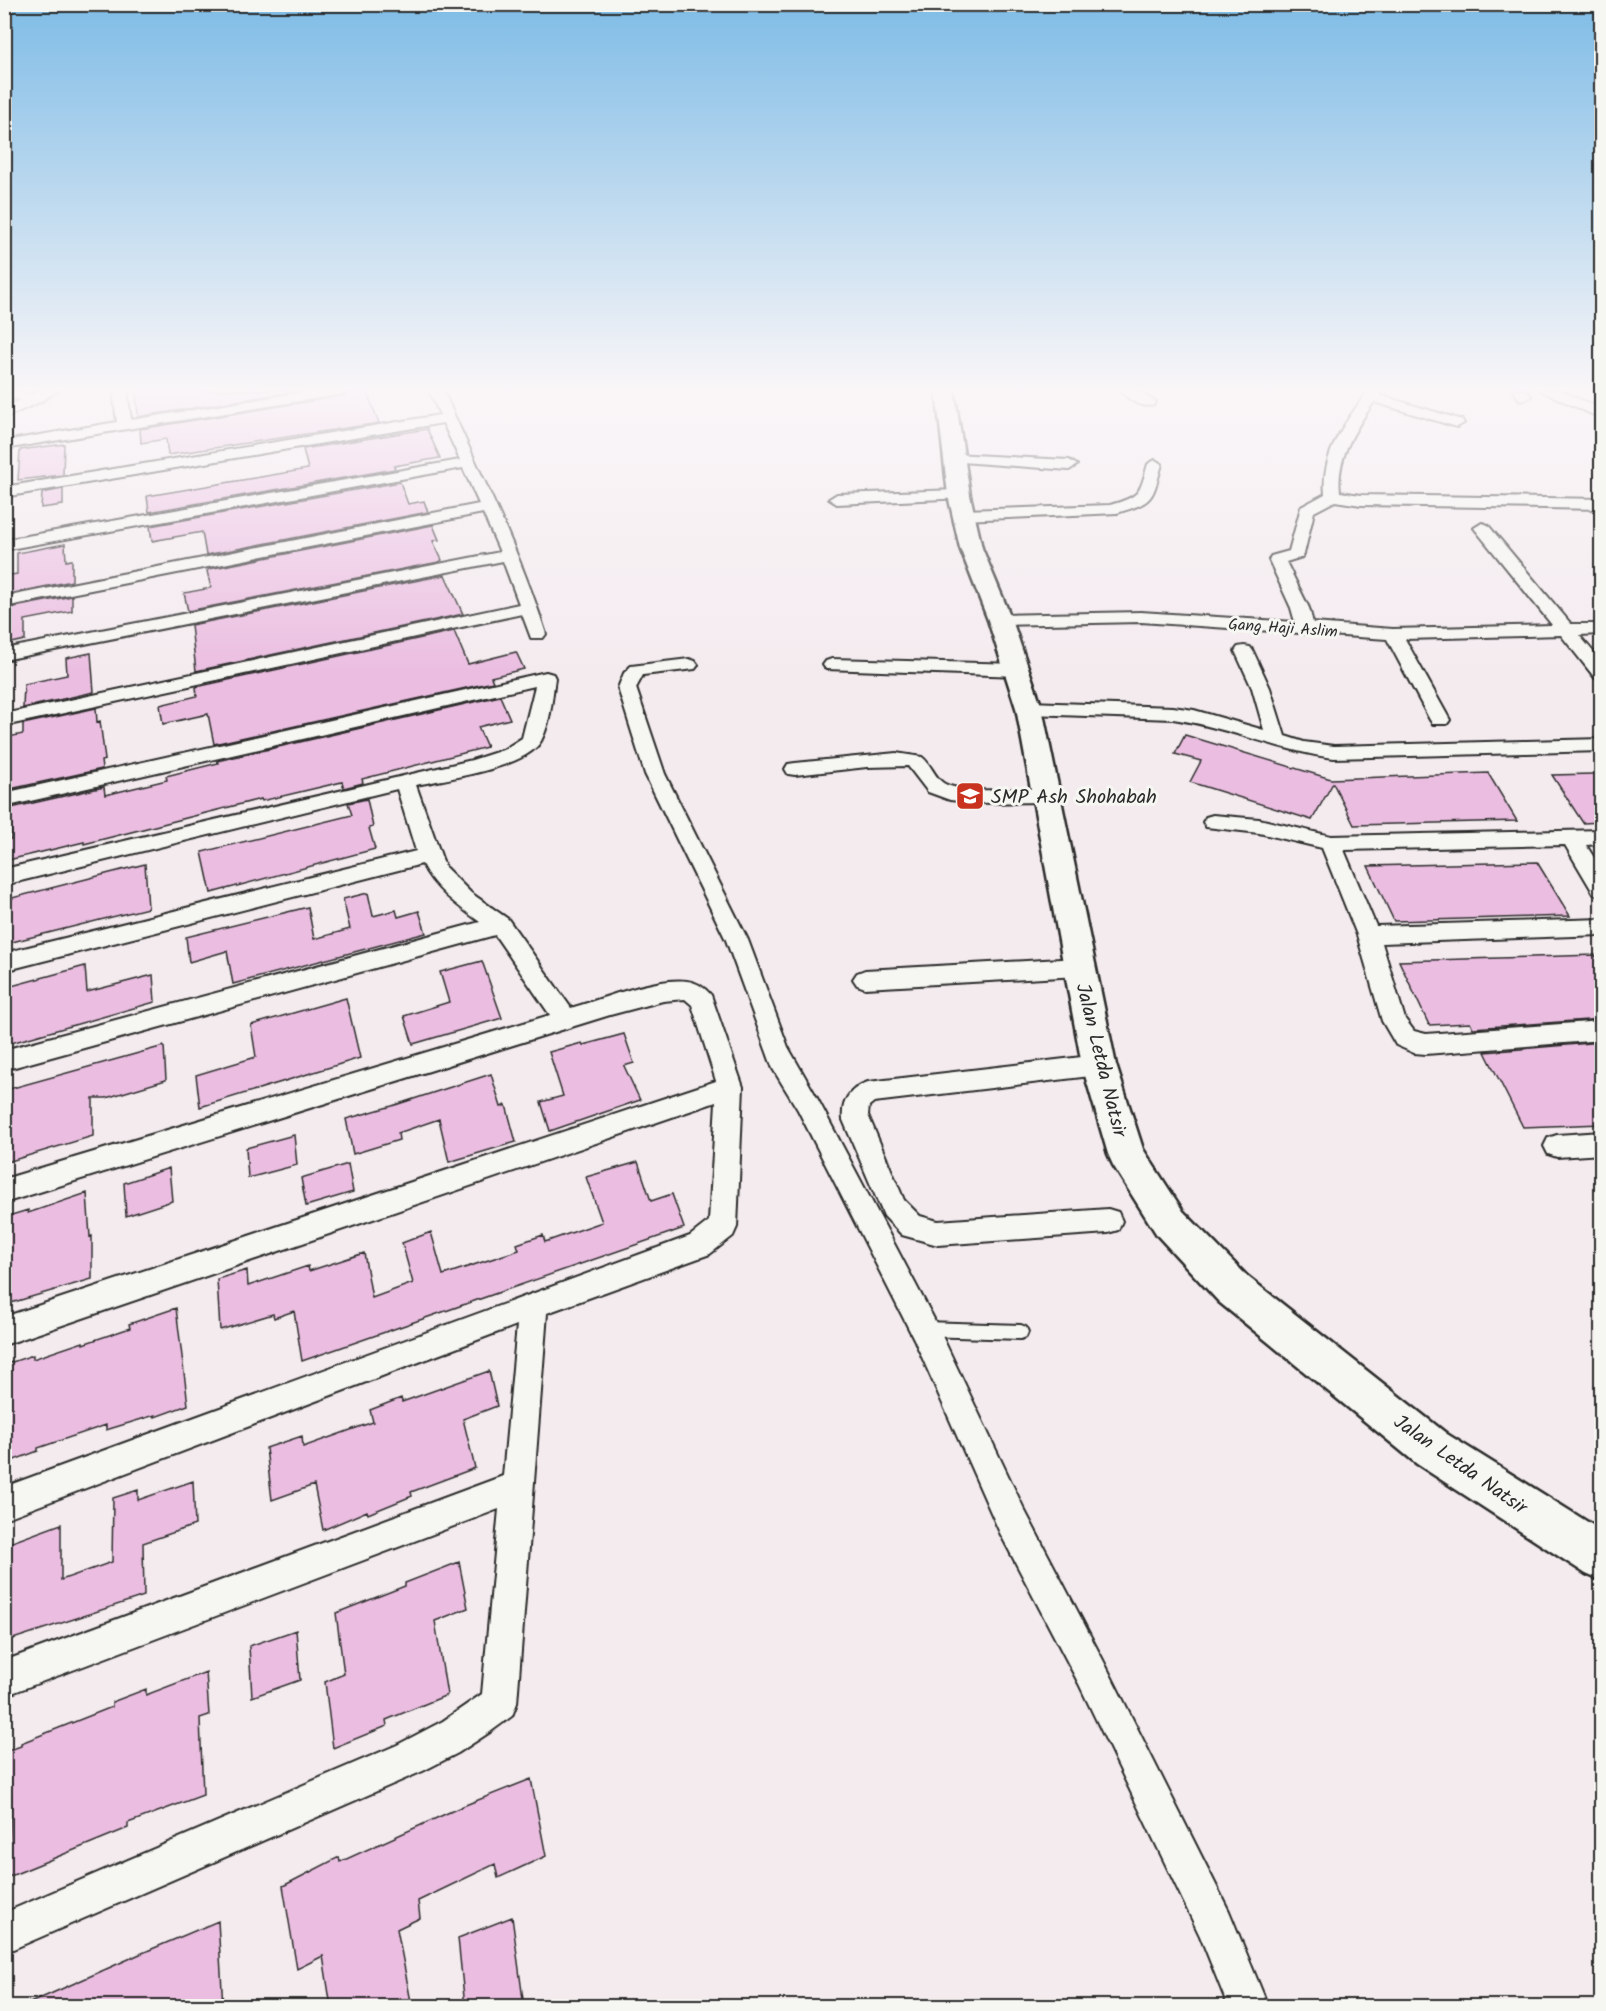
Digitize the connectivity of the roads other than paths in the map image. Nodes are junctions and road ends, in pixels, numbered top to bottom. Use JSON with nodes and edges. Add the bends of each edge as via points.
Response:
{"nodes":[{"id":1,"x":53,"y":484,"type":"edge"},
{"id":2,"x":351,"y":484,"type":"edge"},
{"id":3,"x":479,"y":484,"type":"edge"},
{"id":4,"x":957,"y":484,"type":"edge"},
{"id":5,"x":1149,"y":484,"type":"edge"},
{"id":6,"x":1333,"y":484,"type":"edge"},
{"id":7,"x":4,"y":492,"type":"edge"},
{"id":8,"x":1333,"y":496,"type":"junction"},
{"id":9,"x":837,"y":499,"type":"dead end"},
{"id":10,"x":1602,"y":504,"type":"edge"},
{"id":11,"x":961,"y":505,"type":"junction"},
{"id":12,"x":490,"y":507,"type":"junction"},
{"id":13,"x":1482,"y":528,"type":"dead end"},
{"id":14,"x":4,"y":545,"type":"edge"},
{"id":15,"x":509,"y":555,"type":"junction"},
{"id":16,"x":4,"y":602,"type":"edge"},
{"id":17,"x":529,"y":607,"type":"junction"},
{"id":18,"x":1000,"y":620,"type":"junction"},
{"id":19,"x":1305,"y":628,"type":"junction"},
{"id":20,"x":1602,"y":629,"type":"edge"},
{"id":21,"x":1566,"y":630,"type":"junction"},
{"id":22,"x":537,"y":634,"type":"dead end"},
{"id":23,"x":1393,"y":634,"type":"junction"},
{"id":24,"x":1244,"y":651,"type":"dead end"},
{"id":25,"x":4,"y":655,"type":"edge"},
{"id":26,"x":689,"y":665,"type":"dead end"},
{"id":27,"x":832,"y":665,"type":"dead end"},
{"id":28,"x":1018,"y":670,"type":"junction"},
{"id":29,"x":1602,"y":674,"type":"edge"},
{"id":30,"x":1029,"y":708,"type":"junction"},
{"id":31,"x":4,"y":720,"type":"edge"},
{"id":32,"x":1440,"y":720,"type":"dead end"},
{"id":33,"x":1277,"y":741,"type":"junction"},
{"id":34,"x":1602,"y":745,"type":"edge"},
{"id":35,"x":795,"y":769,"type":"dead end"},
{"id":36,"x":405,"y":781,"type":"junction"},
{"id":37,"x":1045,"y":795,"type":"junction"},
{"id":38,"x":4,"y":800,"type":"edge"},
{"id":39,"x":1213,"y":822,"type":"dead end"},
{"id":40,"x":1602,"y":837,"type":"edge"},
{"id":41,"x":1571,"y":838,"type":"junction"},
{"id":42,"x":1331,"y":843,"type":"junction"},
{"id":43,"x":429,"y":855,"type":"junction"},
{"id":44,"x":4,"y":877,"type":"edge"},
{"id":45,"x":1602,"y":889,"type":"edge"},
{"id":46,"x":500,"y":925,"type":"junction"},
{"id":47,"x":1602,"y":927,"type":"edge"},
{"id":48,"x":1368,"y":935,"type":"junction"},
{"id":49,"x":4,"y":962,"type":"edge"},
{"id":50,"x":1078,"y":967,"type":"junction"},
{"id":51,"x":865,"y":978,"type":"dead end"},
{"id":52,"x":566,"y":1019,"type":"junction"},
{"id":53,"x":1602,"y":1030,"type":"edge"},
{"id":54,"x":4,"y":1060,"type":"edge"},
{"id":55,"x":1099,"y":1065,"type":"junction"},
{"id":56,"x":730,"y":1087,"type":"junction"},
{"id":57,"x":1602,"y":1143,"type":"edge"},
{"id":58,"x":1557,"y":1146,"type":"dead end"},
{"id":59,"x":4,"y":1191,"type":"edge"},
{"id":60,"x":1108,"y":1221,"type":"dead end"},
{"id":61,"x":533,"y":1305,"type":"junction"},
{"id":62,"x":924,"y":1329,"type":"junction"},
{"id":63,"x":4,"y":1331,"type":"edge"},
{"id":64,"x":1021,"y":1332,"type":"dead end"},
{"id":65,"x":518,"y":1486,"type":"junction"},
{"id":66,"x":4,"y":1503,"type":"edge"},
{"id":67,"x":1602,"y":1558,"type":"edge"},
{"id":68,"x":4,"y":1679,"type":"edge"},
{"id":69,"x":4,"y":1933,"type":"edge"},
{"id":70,"x":1248,"y":2007,"type":"edge"}],
"edges":[{"from":1,"to":7,"type":"street"},
{"from":2,"to":14,"type":"street"},
{"from":3,"to":12,"type":"street"},
{"from":4,"to":11,"type":"main road","name":"Jalan Letda Natsir"},
{"from":5,"to":11,"type":"street","via":[[1146,495],[1135,503],[1111,510]]},
{"from":6,"to":8,"type":"street"},
{"from":8,"to":10,"type":"street","via":[[1361,500]]},
{"from":8,"to":19,"type":"street","via":[[1307,510],[1296,554],[1277,560]]},
{"from":9,"to":11,"type":"street"},
{"from":11,"to":18,"type":"main road","name":"Jalan Letda Natsir","via":[[970,548]]},
{"from":12,"to":15,"type":"street"},
{"from":12,"to":16,"type":"street"},
{"from":13,"to":21,"type":"street"},
{"from":15,"to":17,"type":"street"},
{"from":15,"to":25,"type":"street"},
{"from":17,"to":22,"type":"street"},
{"from":17,"to":31,"type":"street"},
{"from":18,"to":19,"type":"street","name":"Gang Haji Aslim","via":[[1141,617]]},
{"from":18,"to":28,"type":"main road","name":"Jalan Letda Natsir"},
{"from":19,"to":23,"type":"street","name":"Gang Haji Aslim"},
{"from":20,"to":21,"type":"street","name":"Gang Haji Aslim"},
{"from":21,"to":23,"type":"street","name":"Gang Haji Aslim"},
{"from":21,"to":29,"type":"street"},
{"from":23,"to":32,"type":"street"},
{"from":24,"to":33,"type":"street","via":[[1261,688]]},
{"from":26,"to":62,"type":"street","via":[[633,673],[627,688],[640,734],[655,774],[737,940],[786,1069]]},
{"from":27,"to":28,"type":"street"},
{"from":28,"to":30,"type":"main road","name":"Jalan Letda Natsir"},
{"from":30,"to":33,"type":"street","via":[[1173,713]]},
{"from":30,"to":37,"type":"main road","name":"Jalan Letda Natsir"},
{"from":33,"to":34,"type":"street","via":[[1303,748],[1354,752]]},
{"from":35,"to":37,"type":"street","via":[[912,760],[920,764],[934,788],[950,794]]},
{"from":36,"to":38,"type":"street","via":[[518,752],[530,743],[546,678]]},
{"from":36,"to":43,"type":"street"},
{"from":36,"to":44,"type":"street"},
{"from":37,"to":50,"type":"main road","name":"Jalan Letda Natsir"},
{"from":39,"to":42,"type":"street","via":[[1259,826]]},
{"from":40,"to":41,"type":"street"},
{"from":41,"to":42,"type":"street"},
{"from":41,"to":45,"type":"street"},
{"from":42,"to":48,"type":"street"},
{"from":43,"to":46,"type":"street","via":[[436,871],[463,899]]},
{"from":43,"to":49,"type":"street"},
{"from":46,"to":52,"type":"street"},
{"from":46,"to":54,"type":"street"},
{"from":47,"to":48,"type":"street"},
{"from":48,"to":53,"type":"street","via":[[1394,1021],[1414,1043]]},
{"from":50,"to":51,"type":"street"},
{"from":50,"to":55,"type":"main road","name":"Jalan Letda Natsir"},
{"from":52,"to":56,"type":"street","via":[[669,990],[688,990],[703,1001]]},
{"from":52,"to":59,"type":"street"},
{"from":55,"to":60,"type":"street","via":[[868,1092],[854,1106],[856,1120],[894,1208],[912,1226],[938,1233]]},
{"from":55,"to":67,"type":"main road","name":"Jalan Letda Natsir","via":[[1126,1154],[1170,1223],[1233,1289],[1432,1449]]},
{"from":56,"to":61,"type":"street","via":[[723,1227],[692,1249]]},
{"from":56,"to":63,"type":"street"},
{"from":57,"to":58,"type":"street"},
{"from":61,"to":65,"type":"street"},
{"from":61,"to":66,"type":"street"},
{"from":62,"to":64,"type":"lane"},
{"from":62,"to":70,"type":"street","via":[[1012,1521],[1215,1926]]},
{"from":65,"to":68,"type":"street"},
{"from":65,"to":69,"type":"street","via":[[499,1703],[478,1721],[410,1758]]}]}
